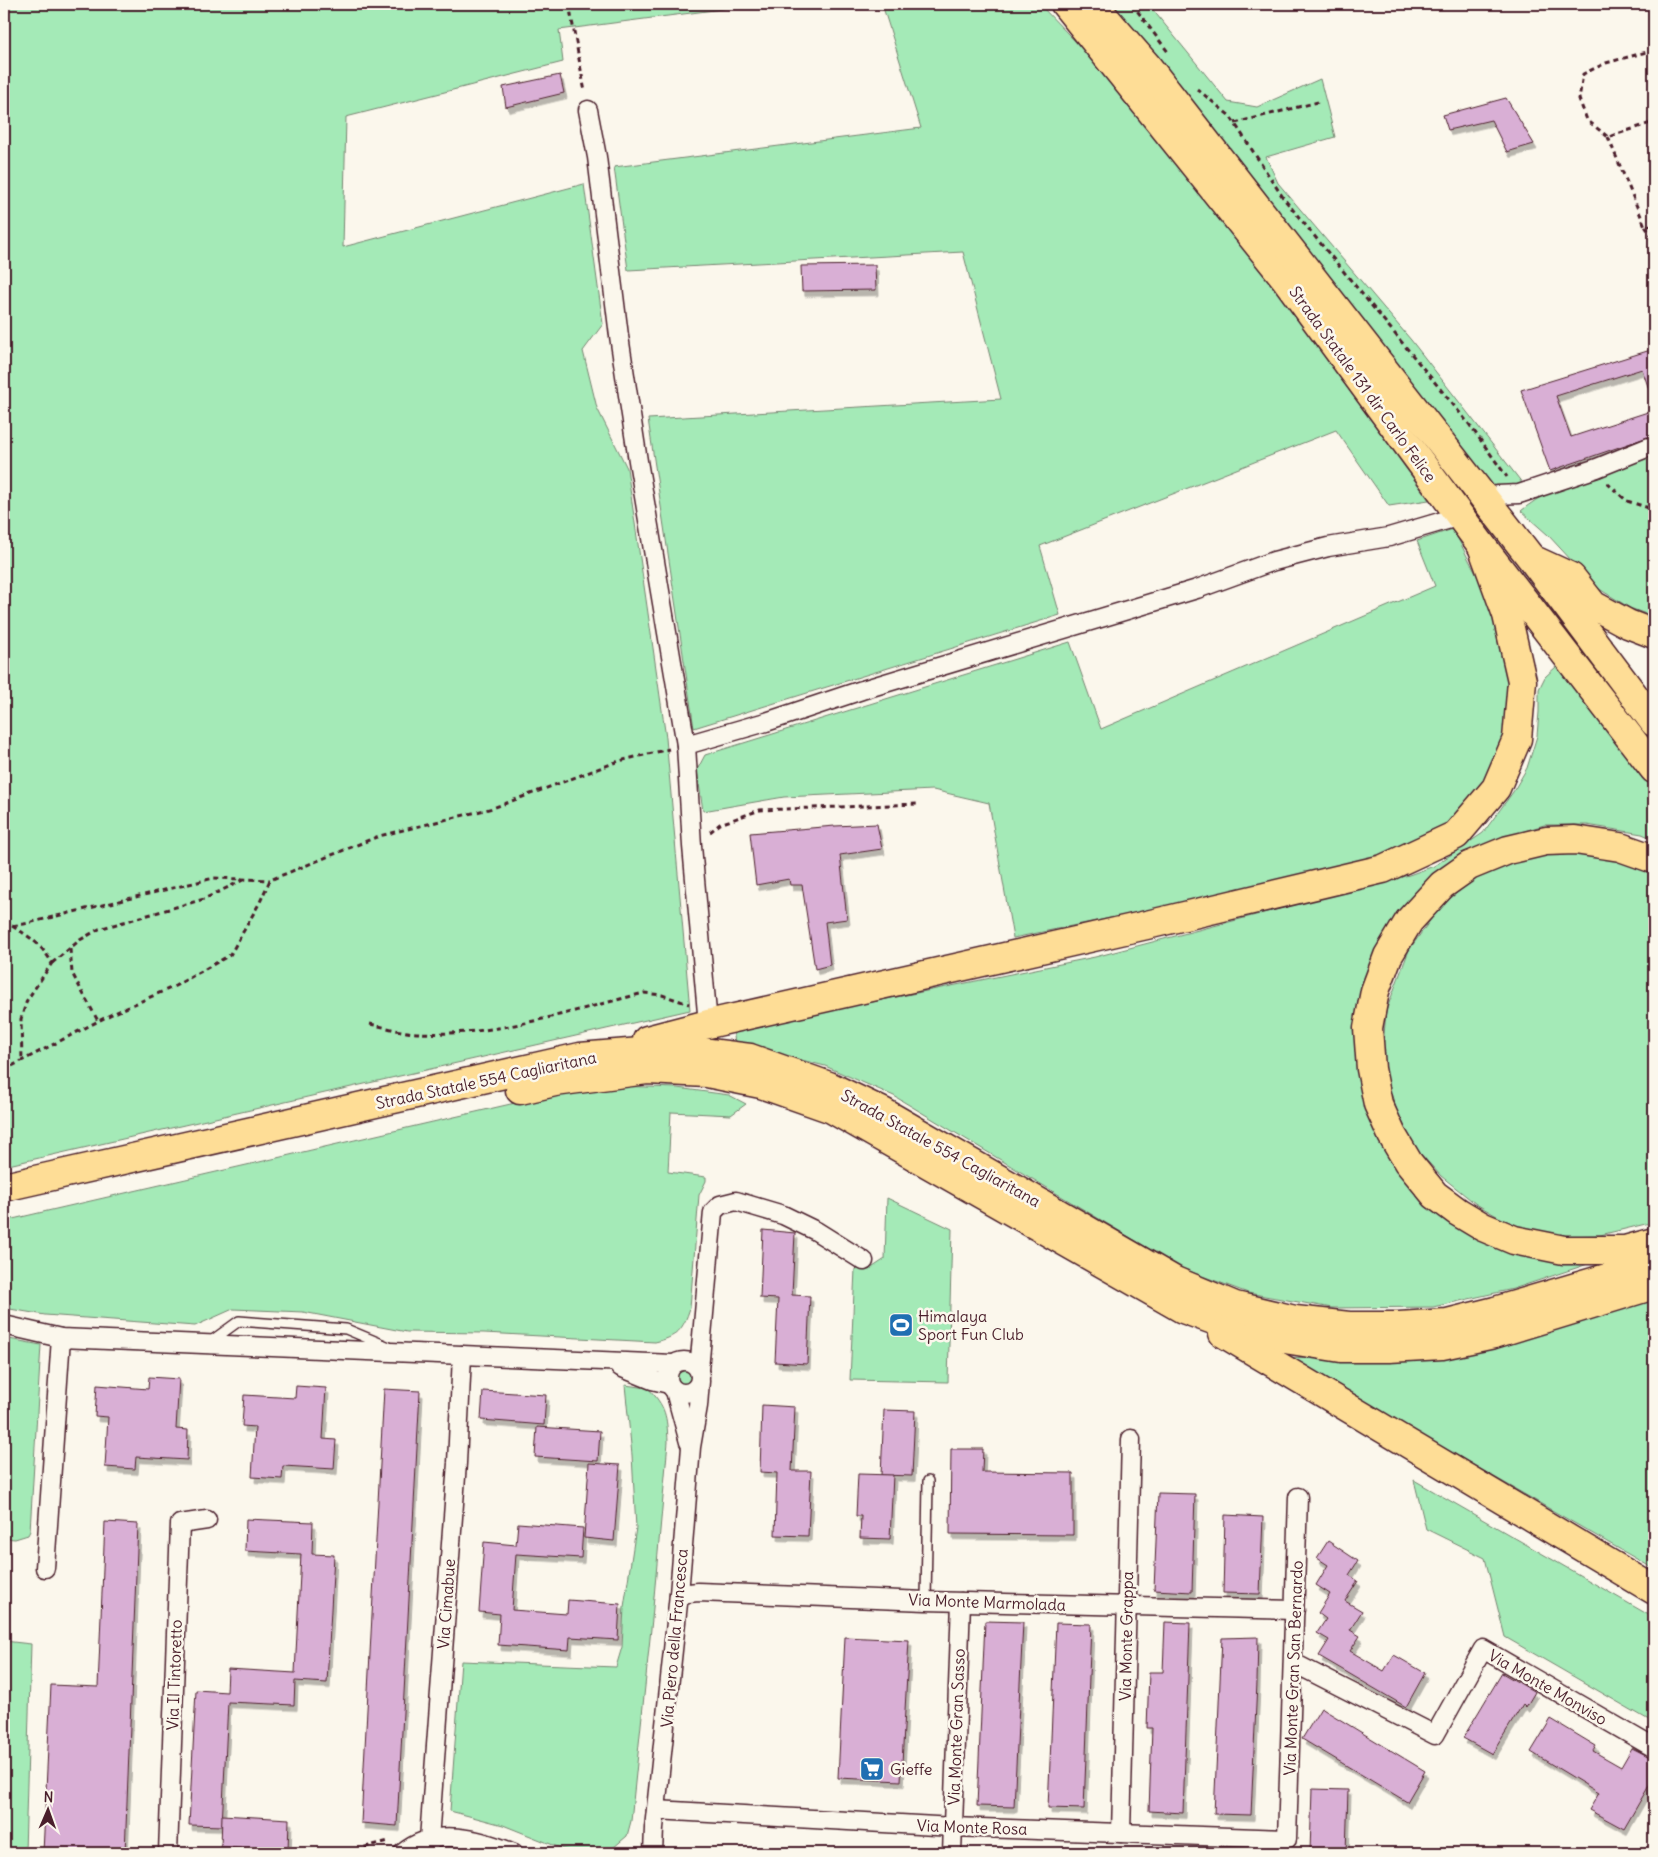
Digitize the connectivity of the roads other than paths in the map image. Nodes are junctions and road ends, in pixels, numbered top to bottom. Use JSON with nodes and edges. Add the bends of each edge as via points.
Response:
{"nodes":[{"id":1,"x":1065,"y":4,"type":"edge"},
{"id":2,"x":1093,"y":4,"type":"edge"},
{"id":3,"x":588,"y":110,"type":"road end"},
{"id":4,"x":1654,"y":445,"type":"edge"},
{"id":5,"x":1498,"y":495,"type":"dead end"},
{"id":6,"x":1450,"y":519,"type":"dead end"},
{"id":7,"x":1482,"y":546,"type":"junction"},
{"id":8,"x":1531,"y":558,"type":"junction"},
{"id":9,"x":1654,"y":634,"type":"edge"},
{"id":10,"x":1654,"y":722,"type":"edge"},
{"id":11,"x":686,"y":745,"type":"junction"},
{"id":12,"x":1654,"y":769,"type":"edge"},
{"id":13,"x":1654,"y":859,"type":"edge"},
{"id":14,"x":707,"y":1019,"type":"junction"},
{"id":15,"x":580,"y":1057,"type":"junction"},
{"id":16,"x":4,"y":1187,"type":"edge"},
{"id":17,"x":4,"y":1206,"type":"edge"},
{"id":18,"x":1654,"y":1242,"type":"edge"},
{"id":19,"x":864,"y":1261,"type":"dead end"},
{"id":20,"x":1654,"y":1264,"type":"edge"},
{"id":21,"x":1654,"y":1285,"type":"edge"},
{"id":22,"x":1183,"y":1309,"type":"junction"},
{"id":23,"x":702,"y":1323,"type":"junction"},
{"id":24,"x":4,"y":1324,"type":"edge"},
{"id":25,"x":61,"y":1338,"type":"junction"},
{"id":26,"x":206,"y":1344,"type":"junction"},
{"id":27,"x":403,"y":1353,"type":"junction"},
{"id":28,"x":462,"y":1356,"type":"junction"},
{"id":29,"x":608,"y":1362,"type":"junction"},
{"id":30,"x":677,"y":1363,"type":"junction"},
{"id":31,"x":700,"y":1376,"type":"junction"},
{"id":32,"x":672,"y":1387,"type":"junction"},
{"id":33,"x":1131,"y":1439,"type":"dead end"},
{"id":34,"x":691,"y":1447,"type":"junction"},
{"id":35,"x":928,"y":1481,"type":"dead end"},
{"id":36,"x":1298,"y":1497,"type":"dead end"},
{"id":37,"x":207,"y":1520,"type":"dead end"},
{"id":38,"x":45,"y":1568,"type":"dead end"},
{"id":39,"x":1654,"y":1590,"type":"edge"},
{"id":40,"x":679,"y":1594,"type":"junction"},
{"id":41,"x":926,"y":1601,"type":"junction"},
{"id":42,"x":960,"y":1602,"type":"junction"},
{"id":43,"x":1127,"y":1606,"type":"junction"},
{"id":44,"x":1295,"y":1610,"type":"junction"},
{"id":45,"x":1294,"y":1663,"type":"junction"},
{"id":46,"x":1654,"y":1748,"type":"edge"},
{"id":47,"x":656,"y":1810,"type":"junction"},
{"id":48,"x":953,"y":1827,"type":"junction"},
{"id":49,"x":654,"y":1828,"type":"junction"},
{"id":50,"x":1121,"y":1833,"type":"junction"},
{"id":51,"x":1287,"y":1839,"type":"joint"},
{"id":52,"x":398,"y":1846,"type":"edge"},
{"id":53,"x":428,"y":1847,"type":"edge"},
{"id":54,"x":168,"y":1853,"type":"edge"},
{"id":55,"x":514,"y":1853,"type":"edge"},
{"id":56,"x":639,"y":1853,"type":"edge"},
{"id":57,"x":653,"y":1853,"type":"edge"},
{"id":58,"x":952,"y":1853,"type":"edge"}],
"edges":[{"from":1,"to":7,"type":"highway","name":"Strada Statale 131 dir Carlo Felice","via":[[1285,278]]},
{"from":2,"to":8,"type":"highway","name":"Strada Statale 131 dir Carlo Felice","via":[[1148,67]]},
{"from":3,"to":11,"type":"street","via":[[638,461]]},
{"from":4,"to":5,"type":"street","via":[[1598,468],[1519,494]]},
{"from":6,"to":11,"type":"street","via":[[1389,537],[1328,547],[1274,561],[1197,588]]},
{"from":7,"to":12,"type":"highway","name":"Strada Statale 131 dir Carlo Felice"},
{"from":7,"to":14,"type":"highway","via":[[1507,615],[1522,681],[1518,729],[1517,739],[1496,788],[1456,835],[1383,869],[1142,927]]},
{"from":8,"to":9,"type":"highway","via":[[1570,577],[1594,605]]},
{"from":8,"to":10,"type":"highway","name":"Strada Statale 131 dir Carlo Felice"},
{"from":11,"to":14,"type":"street"},
{"from":13,"to":18,"type":"highway","via":[[1620,847],[1575,840],[1508,850],[1468,866],[1442,885],[1409,921],[1388,956],[1374,991],[1368,1028],[1370,1069],[1378,1104],[1408,1162],[1435,1195],[1483,1227],[1514,1240],[1564,1250],[1625,1250]]},
{"from":14,"to":15,"type":"highway"},
{"from":15,"to":16,"type":"highway","name":"Strada Statale 554 Cagliaritana"},
{"from":15,"to":20,"type":"highway","name":"Strada Statale 554 Cagliaritana","via":[[686,1050],[750,1058],[829,1086],[883,1112],[1175,1281],[1235,1306],[1296,1320],[1349,1326],[1447,1323]]},
{"from":17,"to":22,"type":"highway","name":"Strada Statale 554 Cagliaritana","via":[[554,1082],[647,1070],[707,1073],[761,1084],[832,1109]]},
{"from":19,"to":23,"type":"street","name":"Via Piero della Francesca","via":[[783,1215],[736,1201],[720,1205],[713,1212]]},
{"from":21,"to":22,"type":"highway","name":"Strada Statale 554 Cagliaritana","via":[[1494,1334],[1442,1345],[1390,1348],[1341,1348],[1291,1340],[1238,1329]]},
{"from":22,"to":39,"type":"highway"},
{"from":23,"to":30,"type":"street","name":"Via Piero della Francesca"},
{"from":23,"to":31,"type":"street","name":"Via Piero della Francesca"},
{"from":24,"to":25,"type":"street"},
{"from":25,"to":26,"type":"street"},
{"from":25,"to":38,"type":"street"},
{"from":26,"to":27,"type":"street"},
{"from":26,"to":27,"type":"lane","via":[[239,1321],[346,1329]]},
{"from":27,"to":28,"type":"street"},
{"from":28,"to":29,"type":"street"},
{"from":28,"to":53,"type":"street","name":"Via Cimabue"},
{"from":29,"to":30,"type":"street"},
{"from":29,"to":32,"type":"street"},
{"from":30,"to":31,"type":"street","via":[[692,1362]]},
{"from":30,"to":32,"type":"street","name":"Via Piero della Francesca","via":[[668,1371]]},
{"from":31,"to":32,"type":"street","via":[[690,1392],[680,1393]]},
{"from":31,"to":34,"type":"street","name":"Via Piero della Francesca"},
{"from":32,"to":34,"type":"street","name":"Via Piero della Francesca"},
{"from":33,"to":43,"type":"street","name":"Via Monte Grappa"},
{"from":34,"to":40,"type":"street","name":"Via Piero della Francesca"},
{"from":35,"to":41,"type":"lane"},
{"from":36,"to":44,"type":"street","name":"Via Monte Gran San Bernardo"},
{"from":37,"to":54,"type":"street","name":"Via Il Tintoretto","via":[[180,1524]]},
{"from":40,"to":41,"type":"street","name":"Via Monte Marmolada","via":[[698,1592]]},
{"from":40,"to":47,"type":"street","name":"Via Piero della Francesca"},
{"from":41,"to":42,"type":"street","name":"Via Monte Marmolada"},
{"from":42,"to":43,"type":"street","name":"Via Monte Marmolada"},
{"from":42,"to":48,"type":"street","name":"Via Monte Gran Sasso"},
{"from":43,"to":44,"type":"street","name":"Via Monte Marmolada"},
{"from":43,"to":50,"type":"street","name":"Via Monte Grappa"},
{"from":44,"to":45,"type":"street","name":"Via Monte Gran San Bernardo"},
{"from":45,"to":46,"type":"street","name":"Via Monte Monviso","via":[[1435,1735],[1483,1650]]},
{"from":45,"to":51,"type":"street","name":"Via Monte Gran San Bernardo"},
{"from":47,"to":48,"type":"street","name":"Via Monte Rosa"},
{"from":47,"to":49,"type":"street","name":"Via Piero della Francesca"},
{"from":48,"to":50,"type":"street","name":"Via Monte Rosa"},
{"from":48,"to":58,"type":"street","name":"Via Monte Gran Sasso"},
{"from":49,"to":56,"type":"street","name":"Via Piero della Francesca"},
{"from":49,"to":57,"type":"street","name":"Via Piero della Francesca"},
{"from":50,"to":51,"type":"street","name":"Via Monte Rosa"},
{"from":52,"to":53,"type":"street"},
{"from":53,"to":55,"type":"street","via":[[454,1836]]}]}
